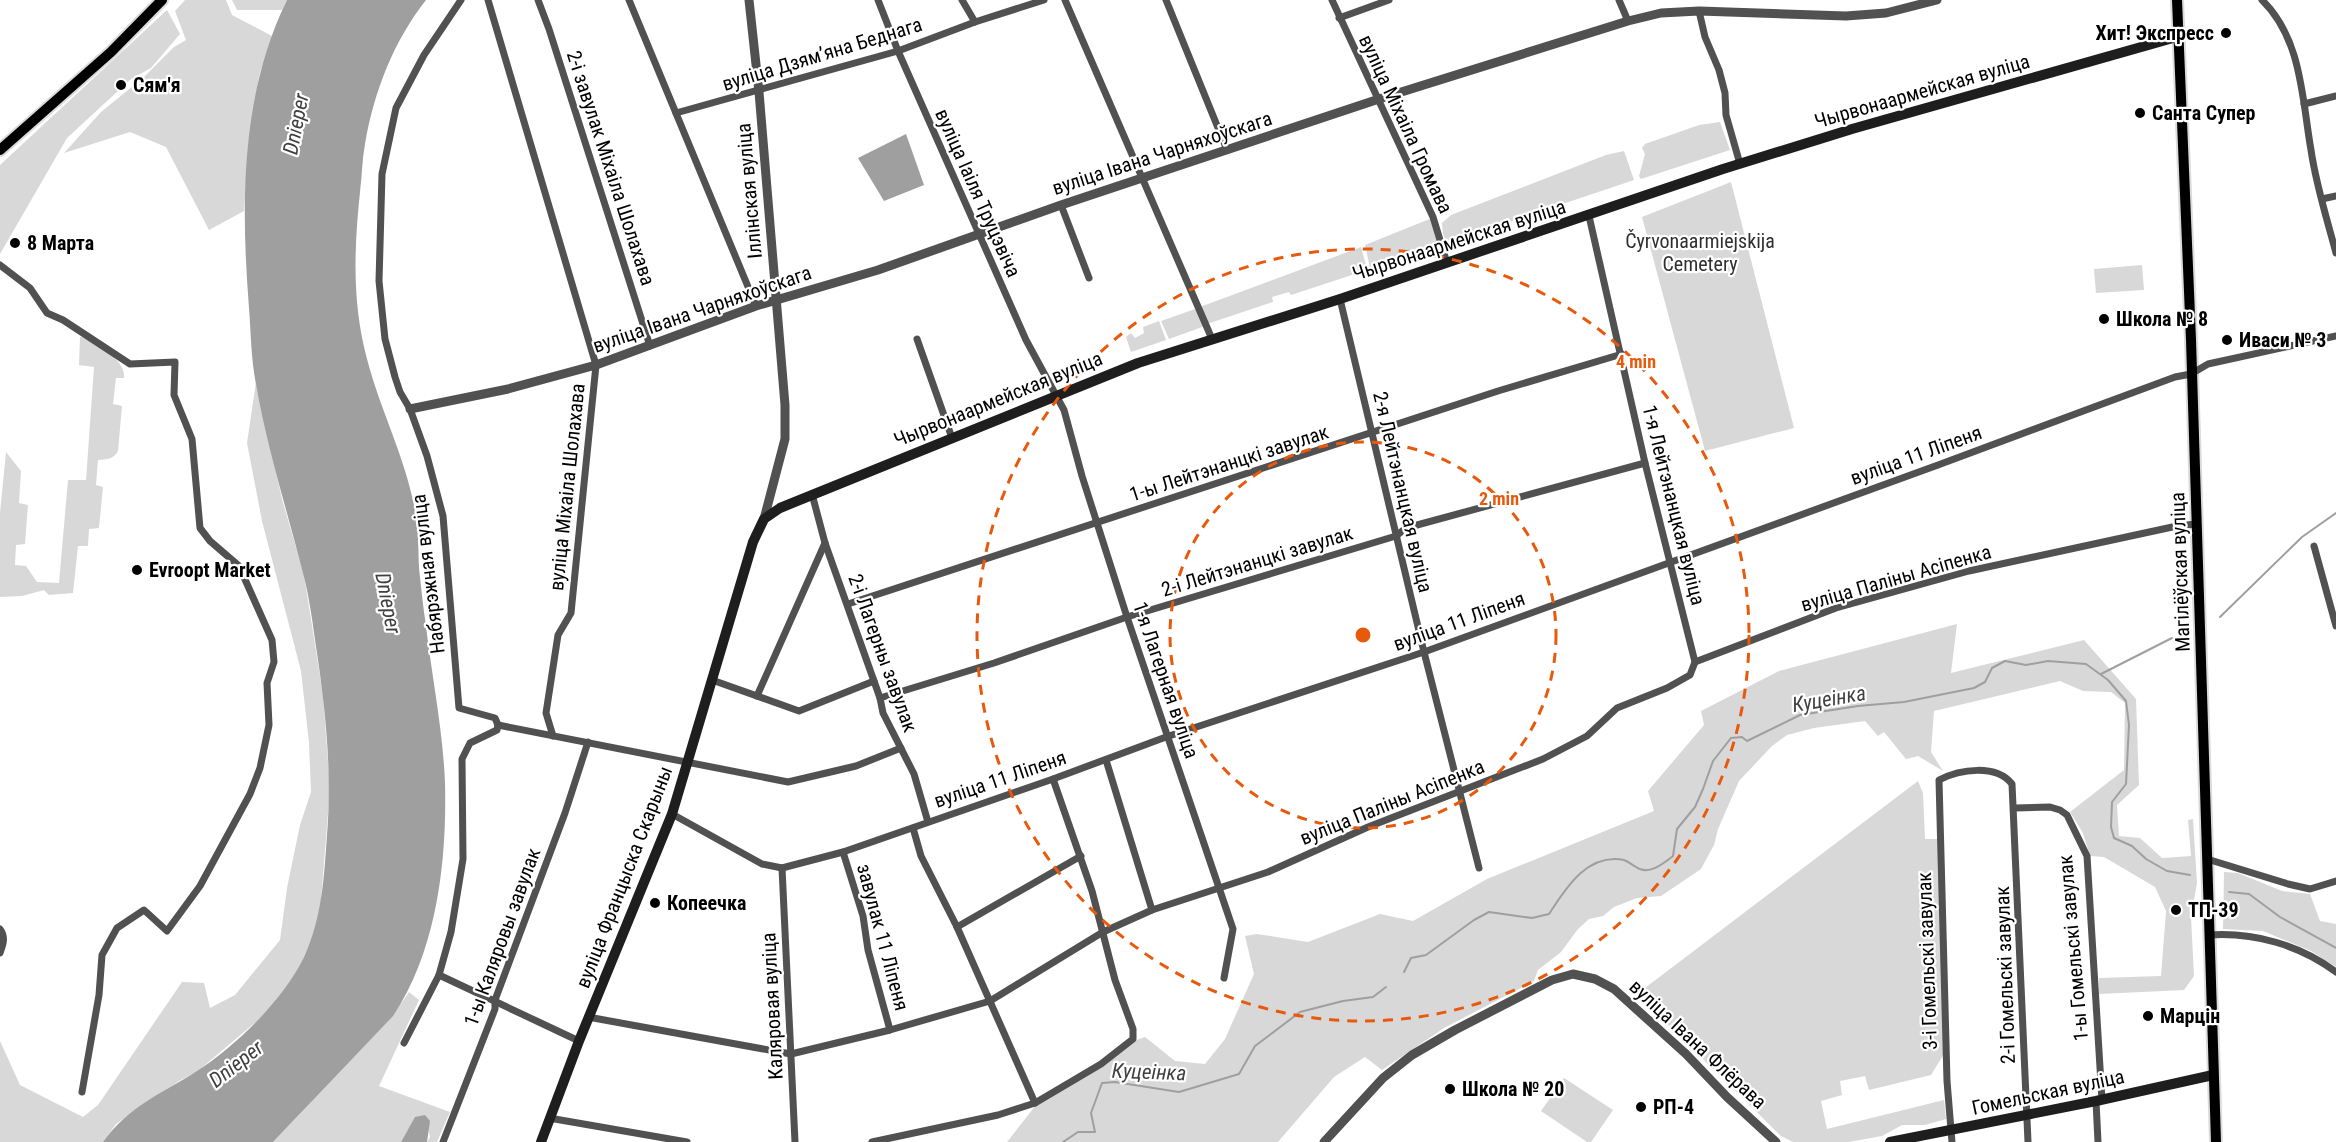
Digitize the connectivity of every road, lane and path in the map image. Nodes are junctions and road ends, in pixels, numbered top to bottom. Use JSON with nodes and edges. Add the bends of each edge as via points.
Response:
{"nodes":[{"id":1,"x":162,"y":0,"type":"edge"},
{"id":2,"x":461,"y":0,"type":"edge"},
{"id":3,"x":488,"y":0,"type":"edge"},
{"id":4,"x":538,"y":0,"type":"edge"},
{"id":5,"x":629,"y":0,"type":"edge"},
{"id":6,"x":748,"y":0,"type":"edge"},
{"id":7,"x":878,"y":0,"type":"edge"},
{"id":8,"x":962,"y":0,"type":"edge"},
{"id":9,"x":1044,"y":0,"type":"edge"},
{"id":10,"x":1065,"y":0,"type":"edge"},
{"id":11,"x":1166,"y":0,"type":"edge"},
{"id":12,"x":1332,"y":0,"type":"edge"},
{"id":13,"x":1389,"y":0,"type":"edge"},
{"id":14,"x":1619,"y":0,"type":"edge"},
{"id":15,"x":1937,"y":0,"type":"edge"},
{"id":16,"x":2177,"y":0,"type":"edge"},
{"id":17,"x":2262,"y":0,"type":"edge"},
{"id":18,"x":1699,"y":11,"type":"junction"},
{"id":19,"x":1339,"y":18,"type":"junction"},
{"id":20,"x":1628,"y":21,"type":"junction"},
{"id":21,"x":975,"y":22,"type":"junction"},
{"id":22,"x":2180,"y":36,"type":"junction"},
{"id":23,"x":898,"y":51,"type":"junction"},
{"id":24,"x":759,"y":92,"type":"junction"},
{"id":25,"x":2336,"y":96,"type":"edge"},
{"id":26,"x":1379,"y":99,"type":"junction"},
{"id":27,"x":2304,"y":104,"type":"junction"},
{"id":28,"x":676,"y":113,"type":"junction"},
{"id":29,"x":0,"y":150,"type":"edge"},
{"id":30,"x":1227,"y":150,"type":"junction"},
{"id":31,"x":1740,"y":164,"type":"junction"},
{"id":32,"x":1143,"y":178,"type":"junction"},
{"id":33,"x":2336,"y":196,"type":"edge"},
{"id":34,"x":2322,"y":199,"type":"junction"},
{"id":35,"x":1061,"y":205,"type":"junction"},
{"id":36,"x":1589,"y":216,"type":"junction"},
{"id":37,"x":979,"y":236,"type":"junction"},
{"id":38,"x":2336,"y":253,"type":"edge"},
{"id":39,"x":1447,"y":263,"type":"junction"},
{"id":40,"x":0,"y":265,"type":"edge"},
{"id":41,"x":1089,"y":278,"type":"dead end"},
{"id":42,"x":1340,"y":298,"type":"junction"},
{"id":43,"x":777,"y":300,"type":"junction"},
{"id":44,"x":756,"y":306,"type":"junction"},
{"id":45,"x":2336,"y":336,"type":"edge"},
{"id":46,"x":917,"y":339,"type":"dead end"},
{"id":47,"x":1212,"y":339,"type":"junction"},
{"id":48,"x":650,"y":346,"type":"junction"},
{"id":49,"x":1622,"y":354,"type":"junction"},
{"id":50,"x":596,"y":365,"type":"junction"},
{"id":51,"x":2191,"y":374,"type":"junction"},
{"id":52,"x":1056,"y":395,"type":"junction"},
{"id":53,"x":410,"y":409,"type":"junction"},
{"id":54,"x":1373,"y":433,"type":"junction"},
{"id":55,"x":952,"y":438,"type":"junction"},
{"id":56,"x":1645,"y":463,"type":"junction"},
{"id":57,"x":812,"y":494,"type":"junction"},
{"id":58,"x":764,"y":519,"type":"junction"},
{"id":59,"x":1097,"y":524,"type":"junction"},
{"id":60,"x":2196,"y":524,"type":"junction"},
{"id":61,"x":1396,"y":536,"type":"junction"},
{"id":62,"x":825,"y":543,"type":"junction"},
{"id":63,"x":2314,"y":546,"type":"dead end"},
{"id":64,"x":1670,"y":562,"type":"junction"},
{"id":65,"x":848,"y":604,"type":"junction"},
{"id":66,"x":1127,"y":617,"type":"junction"},
{"id":67,"x":2336,"y":626,"type":"edge"},
{"id":68,"x":1424,"y":652,"type":"junction"},
{"id":69,"x":1695,"y":662,"type":"junction"},
{"id":70,"x":712,"y":680,"type":"junction"},
{"id":71,"x":874,"y":681,"type":"junction"},
{"id":72,"x":757,"y":696,"type":"junction"},
{"id":73,"x":880,"y":698,"type":"junction"},
{"id":74,"x":498,"y":725,"type":"junction"},
{"id":75,"x":553,"y":735,"type":"junction"},
{"id":76,"x":1166,"y":737,"type":"junction"},
{"id":77,"x":588,"y":742,"type":"junction"},
{"id":78,"x":900,"y":748,"type":"junction"},
{"id":79,"x":1106,"y":760,"type":"junction"},
{"id":80,"x":688,"y":763,"type":"junction"},
{"id":81,"x":1053,"y":779,"type":"junction"},
{"id":82,"x":1939,"y":780,"type":"joint"},
{"id":83,"x":1459,"y":791,"type":"junction"},
{"id":84,"x":2014,"y":808,"type":"junction"},
{"id":85,"x":672,"y":814,"type":"junction"},
{"id":86,"x":928,"y":822,"type":"junction"},
{"id":87,"x":913,"y":828,"type":"junction"},
{"id":88,"x":843,"y":852,"type":"junction"},
{"id":89,"x":1081,"y":856,"type":"junction"},
{"id":90,"x":2207,"y":859,"type":"junction"},
{"id":91,"x":782,"y":868,"type":"junction"},
{"id":92,"x":1479,"y":868,"type":"dead end"},
{"id":93,"x":2336,"y":881,"type":"edge"},
{"id":94,"x":1220,"y":888,"type":"junction"},
{"id":95,"x":1152,"y":910,"type":"junction"},
{"id":96,"x":957,"y":927,"type":"junction"},
{"id":97,"x":0,"y":929,"type":"edge"},
{"id":98,"x":1103,"y":932,"type":"junction"},
{"id":99,"x":2209,"y":935,"type":"junction"},
{"id":100,"x":0,"y":954,"type":"edge"},
{"id":101,"x":2336,"y":972,"type":"edge"},
{"id":102,"x":439,"y":975,"type":"junction"},
{"id":103,"x":1224,"y":978,"type":"dead end"},
{"id":104,"x":495,"y":1000,"type":"junction"},
{"id":105,"x":990,"y":1001,"type":"junction"},
{"id":106,"x":588,"y":1017,"type":"junction"},
{"id":107,"x":890,"y":1030,"type":"junction"},
{"id":108,"x":579,"y":1041,"type":"junction"},
{"id":109,"x":404,"y":1043,"type":"dead end"},
{"id":110,"x":791,"y":1054,"type":"junction"},
{"id":111,"x":2213,"y":1075,"type":"junction"},
{"id":112,"x":82,"y":1092,"type":"dead end"},
{"id":113,"x":2099,"y":1100,"type":"junction"},
{"id":114,"x":1035,"y":1103,"type":"junction"},
{"id":115,"x":2027,"y":1115,"type":"junction"},
{"id":116,"x":549,"y":1118,"type":"junction"},
{"id":117,"x":1952,"y":1130,"type":"junction"},
{"id":118,"x":1915,"y":1137,"type":"junction"},
{"id":119,"x":443,"y":1142,"type":"edge"},
{"id":120,"x":541,"y":1142,"type":"edge"},
{"id":121,"x":687,"y":1142,"type":"edge"},
{"id":122,"x":795,"y":1142,"type":"edge"},
{"id":123,"x":872,"y":1142,"type":"edge"},
{"id":124,"x":1324,"y":1142,"type":"edge"},
{"id":125,"x":1776,"y":1142,"type":"edge"},
{"id":126,"x":1890,"y":1142,"type":"edge"},
{"id":127,"x":1903,"y":1142,"type":"edge"},
{"id":128,"x":1952,"y":1142,"type":"edge"},
{"id":129,"x":2028,"y":1142,"type":"edge"},
{"id":130,"x":2098,"y":1142,"type":"edge"},
{"id":131,"x":2216,"y":1142,"type":"edge"}],
"edges":[{"from":1,"to":29,"type":"main road","via":[[111,52]]},
{"from":2,"to":53,"type":"street","name":"Набярэжная вуліца","via":[[424,55],[396,108],[382,174],[380,309],[394,377]]},
{"from":3,"to":50,"type":"street","name":"вуліца Міхаіла Шолахава"},
{"from":4,"to":48,"type":"street","name":"2-і завулак Міхаіла Шолахава"},
{"from":5,"to":28,"type":"street"},
{"from":6,"to":24,"type":"street","name":"Іллінская вуліца"},
{"from":7,"to":23,"type":"street","name":"вуліца Іаіля Труцэвіча"},
{"from":8,"to":21,"type":"street"},
{"from":9,"to":21,"type":"street","name":"вуліца Дзямʼяна Беднага"},
{"from":10,"to":32,"type":"street"},
{"from":11,"to":30,"type":"street"},
{"from":12,"to":19,"type":"street","name":"вуліца Міхаіла Громава"},
{"from":13,"to":19,"type":"street"},
{"from":14,"to":20,"type":"street"},
{"from":15,"to":18,"type":"street","name":"вуліца Івана Чарняхоўскага","via":[[1886,13],[1846,16]]},
{"from":16,"to":22,"type":"main road","name":"Магілёўская вуліца"},
{"from":17,"to":27,"type":"street","via":[[2290,40]]},
{"from":18,"to":20,"type":"street","name":"вуліца Івана Чарняхоўскага","via":[[1661,13]]},
{"from":18,"to":31,"type":"street","via":[[1719,70]]},
{"from":19,"to":26,"type":"street","name":"вуліца Міхаіла Громава"},
{"from":20,"to":26,"type":"street","name":"вуліца Івана Чарняхоўскага"},
{"from":21,"to":23,"type":"street","name":"вуліца Дзямʼяна Беднага"},
{"from":22,"to":31,"type":"main road","name":"Чырвонаармейская вуліца"},
{"from":22,"to":51,"type":"main road","name":"Магілёўская вуліца"},
{"from":23,"to":24,"type":"street","name":"вуліца Дзямʼяна Беднага"},
{"from":23,"to":37,"type":"street","name":"вуліца Іаіля Труцэвіча"},
{"from":24,"to":28,"type":"street","name":"вуліца Дзямʼяна Беднага"},
{"from":24,"to":43,"type":"street","name":"Іллінская вуліца"},
{"from":25,"to":27,"type":"street"},
{"from":26,"to":30,"type":"street","name":"вуліца Івана Чарняхоўскага"},
{"from":26,"to":39,"type":"street","name":"вуліца Міхаіла Громава","via":[[1433,217]]},
{"from":27,"to":34,"type":"street"},
{"from":28,"to":44,"type":"street"},
{"from":30,"to":32,"type":"street","name":"вуліца Івана Чарняхоўскага"},
{"from":31,"to":36,"type":"main road","name":"Чырвонаармейская вуліца"},
{"from":32,"to":35,"type":"street","name":"вуліца Івана Чарняхоўскага"},
{"from":32,"to":47,"type":"street"},
{"from":33,"to":34,"type":"street"},
{"from":34,"to":38,"type":"street"},
{"from":35,"to":37,"type":"street","name":"вуліца Івана Чарняхоўскага"},
{"from":35,"to":41,"type":"street"},
{"from":36,"to":39,"type":"main road","name":"Чырвонаармейская вуліца"},
{"from":36,"to":49,"type":"street","name":"1-я Лейтэнанцкая вуліца"},
{"from":37,"to":43,"type":"street","name":"вуліца Івана Чарняхоўскага"},
{"from":37,"to":52,"type":"street","name":"вуліца Іаіля Труцэвіча","via":[[1026,340]]},
{"from":39,"to":42,"type":"main road","name":"Чырвонаармейская вуліца"},
{"from":40,"to":112,"type":"street","via":[[30,288],[47,313],[130,364],[175,362],[174,395],[192,440],[200,528],[239,566],[272,640],[274,662],[267,683],[269,725],[250,794],[200,886],[167,932],[144,910],[117,928],[102,955]]},
{"from":42,"to":47,"type":"main road","name":"Чырвонаармейская вуліца"},
{"from":42,"to":54,"type":"street","name":"2-я Лейтэнанцкая вуліца"},
{"from":43,"to":44,"type":"street","name":"вуліца Івана Чарняхоўскага"},
{"from":43,"to":58,"type":"street","name":"Іллінская вуліца","via":[[786,439]]},
{"from":44,"to":48,"type":"street","name":"вуліца Івана Чарняхоўскага"},
{"from":45,"to":51,"type":"street","name":"вуліца 11 Ліпеня","via":[[2208,363]]},
{"from":46,"to":55,"type":"street"},
{"from":47,"to":52,"type":"main road","name":"Чырвонаармейская вуліца"},
{"from":48,"to":50,"type":"street","name":"вуліца Івана Чарняхоўскага"},
{"from":49,"to":54,"type":"street","name":"1-ы Лейтэнанцкі завулак"},
{"from":49,"to":56,"type":"street","name":"1-я Лейтэнанцкая вуліца"},
{"from":50,"to":53,"type":"street","name":"вуліца Івана Чарняхоўскага","via":[[508,389]]},
{"from":50,"to":75,"type":"street","name":"вуліца Міхаіла Шолахава","via":[[571,613],[558,635],[546,712]]},
{"from":51,"to":60,"type":"main road","name":"Магілёўская вуліца"},
{"from":51,"to":64,"type":"street","name":"вуліца 11 Ліпеня"},
{"from":52,"to":55,"type":"main road","name":"Чырвонаармейская вуліца"},
{"from":52,"to":59,"type":"street","name":"1-я Лагерная вуліца","via":[[1064,410]]},
{"from":53,"to":74,"type":"street","name":"Набярэжная вуліца","via":[[442,516],[459,708],[495,718]]},
{"from":54,"to":59,"type":"street","name":"1-ы Лейтэнанцкі завулак"},
{"from":54,"to":61,"type":"street","name":"2-я Лейтэнанцкая вуліца"},
{"from":55,"to":57,"type":"main road","name":"Чырвонаармейская вуліца"},
{"from":56,"to":61,"type":"street","name":"2-і Лейтэнанцкі завулак","via":[[1406,528]]},
{"from":56,"to":64,"type":"street","name":"1-я Лейтэнанцкая вуліца"},
{"from":57,"to":58,"type":"main road","name":"Чырвонаармейская вуліца"},
{"from":57,"to":62,"type":"street","name":"2-і Лагерны завулак"},
{"from":58,"to":70,"type":"main road","name":"вуліца Францыска Скарыны","via":[[753,542]]},
{"from":59,"to":65,"type":"street","name":"1-ы Лейтэнанцкі завулак"},
{"from":59,"to":66,"type":"street","name":"1-я Лагерная вуліца"},
{"from":60,"to":69,"type":"street","name":"вуліца Паліны Асіпенка","via":[[1969,571],[1836,608]]},
{"from":60,"to":90,"type":"main road","name":"Магілёўская вуліца"},
{"from":61,"to":66,"type":"street","name":"2-і Лейтэнанцкі завулак"},
{"from":61,"to":68,"type":"street","name":"2-я Лейтэнанцкая вуліца"},
{"from":62,"to":65,"type":"street","name":"2-і Лагерны завулак"},
{"from":62,"to":72,"type":"street"},
{"from":63,"to":67,"type":"street"},
{"from":64,"to":68,"type":"street","name":"вуліца 11 Ліпеня"},
{"from":64,"to":69,"type":"street","name":"1-я Лейтэнанцкая вуліца"},
{"from":65,"to":71,"type":"street","name":"2-і Лагерны завулак"},
{"from":66,"to":73,"type":"street","name":"2-і Лейтэнанцкі завулак"},
{"from":66,"to":76,"type":"street","name":"1-я Лагерная вуліца"},
{"from":68,"to":76,"type":"street","name":"вуліца 11 Ліпеня"},
{"from":68,"to":83,"type":"street","name":"2-я Лейтэнанцкая вуліца"},
{"from":69,"to":83,"type":"street","name":"вуліца Паліны Асіпенка","via":[[1690,675],[1617,708],[1587,735],[1543,759]]},
{"from":70,"to":72,"type":"street"},
{"from":70,"to":80,"type":"main road","name":"вуліца Францыска Скарыны"},
{"from":71,"to":72,"type":"street","via":[[799,711]]},
{"from":71,"to":73,"type":"street","name":"2-і Лагерны завулак"},
{"from":73,"to":78,"type":"street","name":"2-і Лагерны завулак"},
{"from":74,"to":75,"type":"street"},
{"from":74,"to":102,"type":"street","via":[[497,730],[470,743],[462,759],[463,859],[451,932]]},
{"from":75,"to":77,"type":"street"},
{"from":76,"to":79,"type":"street","name":"вуліца 11 Ліпеня"},
{"from":76,"to":94,"type":"street","name":"1-я Лагерная вуліца"},
{"from":77,"to":80,"type":"street"},
{"from":77,"to":104,"type":"street","name":"1-ы Каляровы завулак","via":[[566,813]]},
{"from":78,"to":80,"type":"street","via":[[856,766],[788,782]]},
{"from":78,"to":86,"type":"street","name":"2-і Лагерны завулак","via":[[914,774]]},
{"from":79,"to":81,"type":"street","name":"вуліца 11 Ліпеня"},
{"from":79,"to":95,"type":"street"},
{"from":80,"to":85,"type":"main road","name":"вуліца Францыска Скарыны"},
{"from":81,"to":86,"type":"street","name":"вуліца 11 Ліпеня"},
{"from":81,"to":89,"type":"street"},
{"from":82,"to":84,"type":"street","name":"2-і Гомельскі завулак","via":[[1989,770],[2005,776],[2012,784]]},
{"from":82,"to":117,"type":"street","name":"3-і Гомельскі завулак","via":[[1947,1082]]},
{"from":83,"to":92,"type":"street","name":"2-я Лейтэнанцкая вуліца"},
{"from":83,"to":94,"type":"street","name":"вуліца Паліны Асіпенка","via":[[1268,872]]},
{"from":84,"to":113,"type":"street","name":"1-ы Гомельскі завулак","via":[[2060,810],[2071,821],[2087,856]]},
{"from":84,"to":115,"type":"street","name":"2-і Гомельскі завулак"},
{"from":85,"to":91,"type":"street","via":[[762,864]]},
{"from":85,"to":106,"type":"main road","name":"вуліца Францыска Скарыны"},
{"from":86,"to":87,"type":"street","name":"вуліца 11 Ліпеня"},
{"from":87,"to":88,"type":"street","name":"вуліца 11 Ліпеня"},
{"from":87,"to":96,"type":"street","via":[[921,856]]},
{"from":88,"to":91,"type":"street","name":"вуліца 11 Ліпеня"},
{"from":88,"to":107,"type":"street","name":"завулак 11 Ліпеня"},
{"from":89,"to":96,"type":"street"},
{"from":89,"to":98,"type":"street"},
{"from":90,"to":93,"type":"street","via":[[2310,889]]},
{"from":90,"to":99,"type":"main road","name":"Магілёўская вуліца"},
{"from":91,"to":110,"type":"street","name":"Каляровая вуліца"},
{"from":94,"to":95,"type":"street","name":"вуліца Паліны Асіпенка"},
{"from":94,"to":103,"type":"street","name":"1-я Лагерная вуліца","via":[[1233,929]]},
{"from":95,"to":98,"type":"street","name":"вуліца Паліны Асіпенка"},
{"from":96,"to":105,"type":"street"},
{"from":97,"to":100,"type":"street"},
{"from":98,"to":105,"type":"street","name":"вуліца Паліны Асіпенка"},
{"from":98,"to":114,"type":"street","via":[[1133,1040]]},
{"from":99,"to":101,"type":"street","via":[[2265,938],[2306,954]]},
{"from":99,"to":111,"type":"main road","name":"Магілёўская вуліца"},
{"from":102,"to":104,"type":"street"},
{"from":102,"to":109,"type":"street"},
{"from":104,"to":108,"type":"street"},
{"from":104,"to":119,"type":"street","name":"1-ы Каляровы завулак","via":[[495,1009]]},
{"from":105,"to":107,"type":"street","name":"вуліца Паліны Асіпенка"},
{"from":105,"to":114,"type":"street"},
{"from":106,"to":108,"type":"main road","name":"вуліца Францыска Скарыны"},
{"from":106,"to":110,"type":"street","name":"вуліца Паліны Асіпенка"},
{"from":107,"to":110,"type":"street","name":"вуліца Паліны Асіпенка"},
{"from":108,"to":116,"type":"main road","name":"вуліца Францыска Скарыны"},
{"from":110,"to":122,"type":"street","name":"Каляровая вуліца"},
{"from":111,"to":113,"type":"main road","name":"Гомельская вуліца"},
{"from":111,"to":131,"type":"main road","name":"Магілёўская вуліца"},
{"from":113,"to":115,"type":"main road","name":"Гомельская вуліца"},
{"from":113,"to":130,"type":"street","name":"1-ы Гомельскі завулак"},
{"from":114,"to":123,"type":"street","via":[[998,1115]]},
{"from":115,"to":117,"type":"main road","name":"Гомельская вуліца"},
{"from":115,"to":129,"type":"street","name":"2-і Гомельскі завулак"},
{"from":116,"to":120,"type":"main road","name":"вуліца Францыска Скарыны"},
{"from":116,"to":121,"type":"street"},
{"from":117,"to":118,"type":"main road","name":"Гомельская вуліца"},
{"from":117,"to":128,"type":"street","name":"3-і Гомельскі завулак"},
{"from":118,"to":126,"type":"main road","name":"Гомельская вуліца"},
{"from":118,"to":127,"type":"main road"},
{"from":124,"to":125,"type":"street","name":"вуліца Івана Флёрава","via":[[1383,1078],[1412,1055],[1552,980],[1573,974],[1614,989]]}]}
